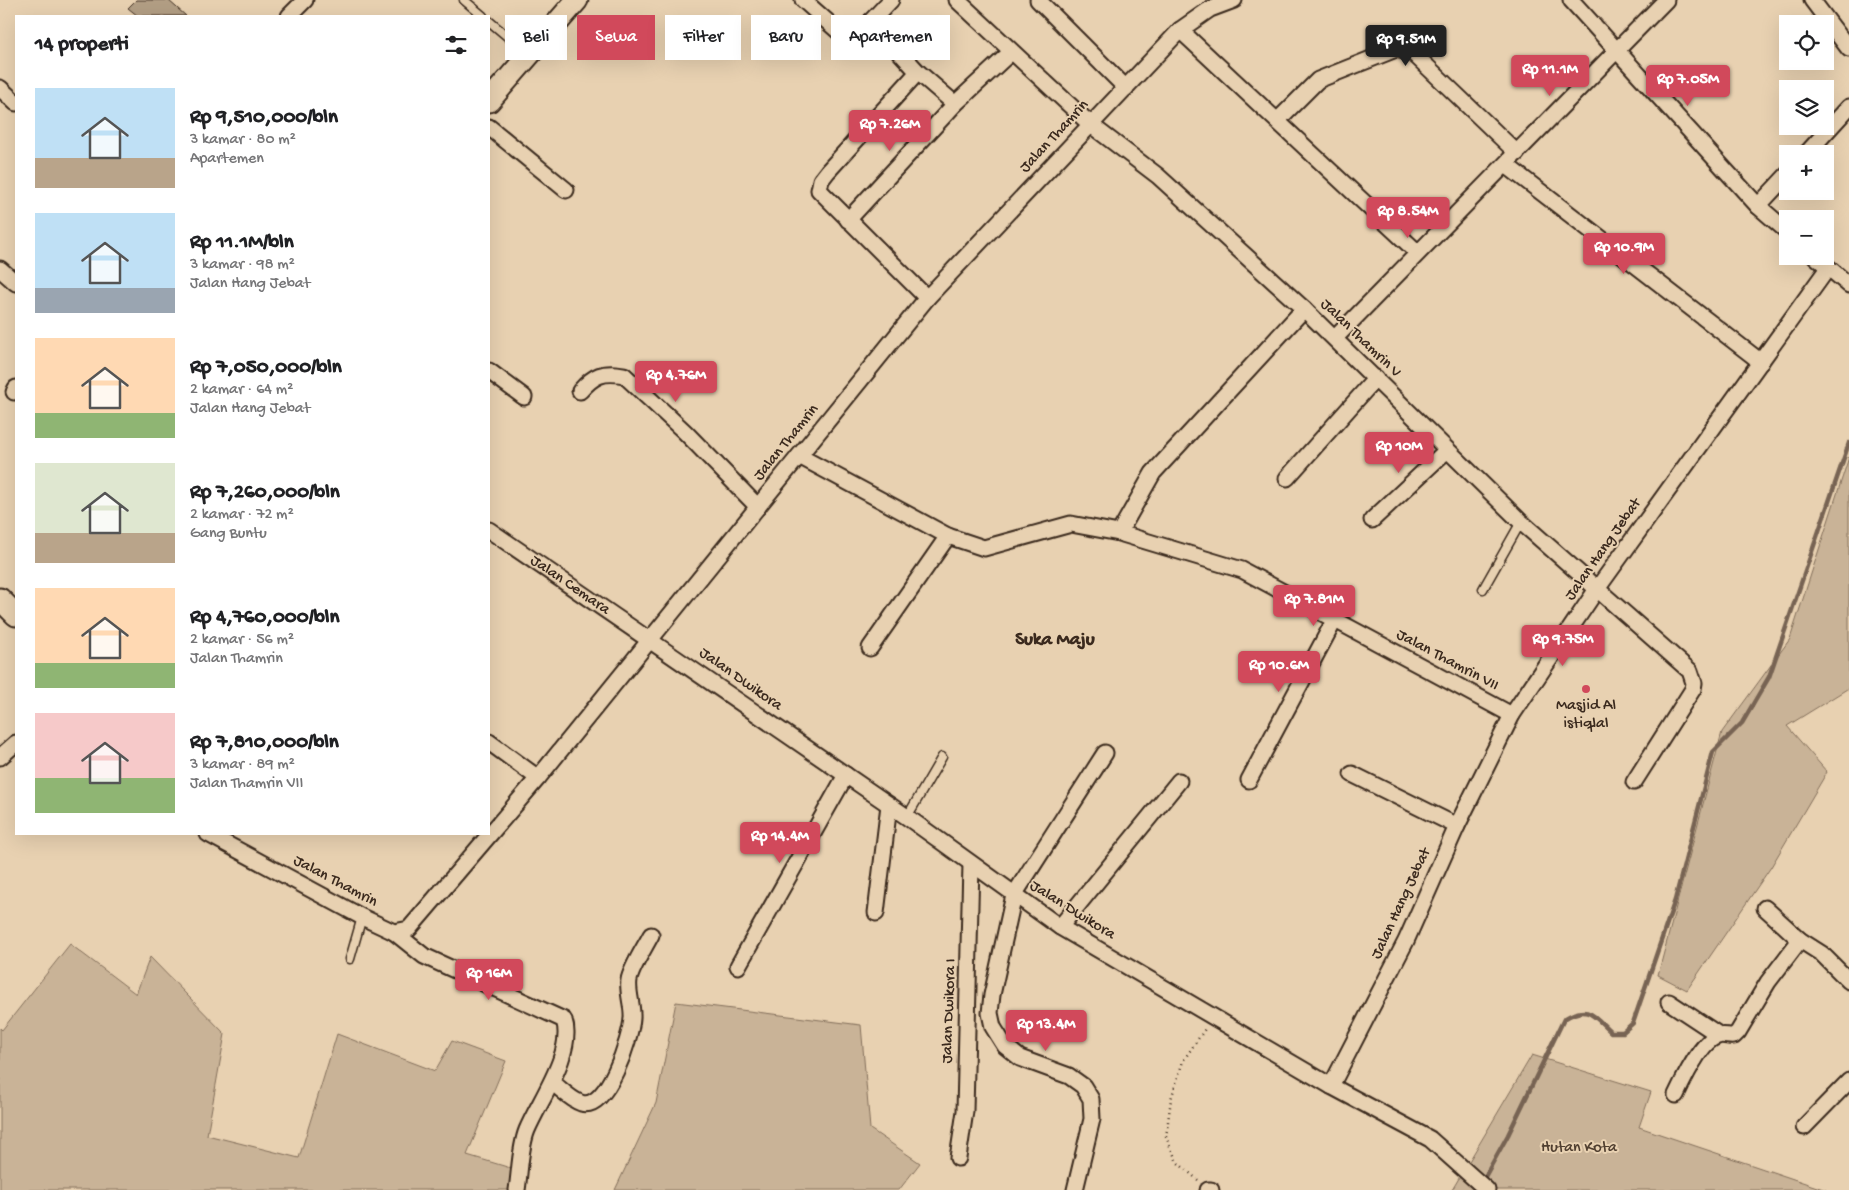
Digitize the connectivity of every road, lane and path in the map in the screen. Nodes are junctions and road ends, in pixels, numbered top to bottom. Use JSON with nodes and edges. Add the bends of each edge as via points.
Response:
{"nodes":[{"id":1,"x":305,"y":0,"type":"edge"},
{"id":2,"x":464,"y":0,"type":"edge"},
{"id":3,"x":577,"y":0,"type":"edge"},
{"id":4,"x":803,"y":0,"type":"edge"},
{"id":5,"x":891,"y":0,"type":"edge"},
{"id":6,"x":957,"y":0,"type":"edge"},
{"id":7,"x":1038,"y":0,"type":"edge"},
{"id":8,"x":1234,"y":0,"type":"edge"},
{"id":9,"x":1571,"y":0,"type":"edge"},
{"id":10,"x":1666,"y":0,"type":"edge"},
{"id":11,"x":1812,"y":0,"type":"edge"},
{"id":12,"x":290,"y":15,"type":"edge"},
{"id":13,"x":482,"y":15,"type":"edge"},
{"id":14,"x":564,"y":15,"type":"edge"},
{"id":15,"x":877,"y":15,"type":"edge"},
{"id":16,"x":490,"y":22,"type":"edge"},
{"id":17,"x":831,"y":25,"type":"edge"},
{"id":18,"x":1180,"y":30,"type":"junction"},
{"id":19,"x":505,"y":35,"type":"edge"},
{"id":20,"x":1616,"y":49,"type":"junction"},
{"id":21,"x":1849,"y":50,"type":"edge"},
{"id":22,"x":1011,"y":52,"type":"junction"},
{"id":23,"x":526,"y":60,"type":"edge"},
{"id":24,"x":907,"y":60,"type":"edge"},
{"id":25,"x":918,"y":72,"type":"junction"},
{"id":26,"x":0,"y":88,"type":"edge"},
{"id":27,"x":1126,"y":88,"type":"junction"},
{"id":28,"x":490,"y":100,"type":"edge"},
{"id":29,"x":15,"y":102,"type":"edge"},
{"id":30,"x":955,"y":104,"type":"junction"},
{"id":31,"x":1849,"y":107,"type":"edge"},
{"id":32,"x":1278,"y":120,"type":"junction"},
{"id":33,"x":1091,"y":125,"type":"junction"},
{"id":34,"x":490,"y":128,"type":"edge"},
{"id":35,"x":1814,"y":145,"type":"edge"},
{"id":36,"x":1517,"y":153,"type":"junction"},
{"id":37,"x":1506,"y":165,"type":"junction"},
{"id":38,"x":1779,"y":184,"type":"edge"},
{"id":39,"x":566,"y":190,"type":"dead end"},
{"id":40,"x":1758,"y":206,"type":"junction"},
{"id":41,"x":848,"y":220,"type":"junction"},
{"id":42,"x":1779,"y":224,"type":"edge"},
{"id":43,"x":1417,"y":252,"type":"junction"},
{"id":44,"x":1825,"y":265,"type":"edge"},
{"id":45,"x":1828,"y":268,"type":"junction"},
{"id":46,"x":0,"y":269,"type":"edge"},
{"id":47,"x":15,"y":282,"type":"edge"},
{"id":48,"x":1849,"y":285,"type":"edge"},
{"id":49,"x":927,"y":298,"type":"junction"},
{"id":50,"x":1304,"y":309,"type":"junction"},
{"id":51,"x":1335,"y":338,"type":"junction"},
{"id":52,"x":1761,"y":362,"type":"junction"},
{"id":53,"x":490,"y":372,"type":"edge"},
{"id":54,"x":1376,"y":378,"type":"junction"},
{"id":55,"x":580,"y":391,"type":"dead end"},
{"id":56,"x":524,"y":397,"type":"dead end"},
{"id":57,"x":1447,"y":450,"type":"junction"},
{"id":58,"x":799,"y":456,"type":"junction"},
{"id":59,"x":1287,"y":478,"type":"dead end"},
{"id":60,"x":758,"y":507,"type":"junction"},
{"id":61,"x":1372,"y":520,"type":"dead end"},
{"id":62,"x":1521,"y":522,"type":"junction"},
{"id":63,"x":490,"y":531,"type":"edge"},
{"id":64,"x":1120,"y":533,"type":"junction"},
{"id":65,"x":948,"y":536,"type":"junction"},
{"id":66,"x":1483,"y":589,"type":"dead end"},
{"id":67,"x":1597,"y":589,"type":"junction"},
{"id":68,"x":0,"y":598,"type":"edge"},
{"id":69,"x":15,"y":614,"type":"edge"},
{"id":70,"x":1334,"y":621,"type":"junction"},
{"id":71,"x":650,"y":640,"type":"junction"},
{"id":72,"x":870,"y":648,"type":"dead end"},
{"id":73,"x":1512,"y":715,"type":"junction"},
{"id":74,"x":490,"y":743,"type":"edge"},
{"id":75,"x":15,"y":744,"type":"edge"},
{"id":76,"x":1105,"y":753,"type":"dead end"},
{"id":77,"x":0,"y":757,"type":"edge"},
{"id":78,"x":942,"y":757,"type":"dead end"},
{"id":79,"x":1352,"y":774,"type":"dead end"},
{"id":80,"x":846,"y":776,"type":"junction"},
{"id":81,"x":538,"y":778,"type":"junction"},
{"id":82,"x":1249,"y":780,"type":"dead end"},
{"id":83,"x":1178,"y":781,"type":"dead end"},
{"id":84,"x":1634,"y":782,"type":"dead end"},
{"id":85,"x":889,"y":805,"type":"junction"},
{"id":86,"x":907,"y":817,"type":"junction"},
{"id":87,"x":1457,"y":826,"type":"junction"},
{"id":88,"x":490,"y":834,"type":"edge"},
{"id":89,"x":210,"y":835,"type":"edge"},
{"id":90,"x":489,"y":835,"type":"edge"},
{"id":91,"x":971,"y":864,"type":"junction"},
{"id":92,"x":1014,"y":894,"type":"junction"},
{"id":93,"x":1765,"y":908,"type":"dead end"},
{"id":94,"x":876,"y":913,"type":"dead end"},
{"id":95,"x":362,"y":917,"type":"junction"},
{"id":96,"x":1060,"y":927,"type":"junction"},
{"id":97,"x":394,"y":932,"type":"junction"},
{"id":98,"x":651,"y":935,"type":"dead end"},
{"id":99,"x":1800,"y":940,"type":"junction"},
{"id":100,"x":350,"y":959,"type":"dead end"},
{"id":101,"x":738,"y":966,"type":"dead end"},
{"id":102,"x":1849,"y":981,"type":"edge"},
{"id":103,"x":1669,"y":1002,"type":"dead end"},
{"id":104,"x":1215,"y":1016,"type":"junction"},
{"id":105,"x":1718,"y":1036,"type":"junction"},
{"id":106,"x":1849,"y":1081,"type":"edge"},
{"id":107,"x":553,"y":1083,"type":"junction"},
{"id":108,"x":1331,"y":1086,"type":"junction"},
{"id":109,"x":1676,"y":1095,"type":"dead end"},
{"id":110,"x":1804,"y":1127,"type":"dead end"},
{"id":111,"x":958,"y":1158,"type":"dead end"},
{"id":112,"x":516,"y":1190,"type":"edge"},
{"id":113,"x":1075,"y":1190,"type":"edge"},
{"id":114,"x":1209,"y":1190,"type":"edge"},
{"id":115,"x":1487,"y":1190,"type":"edge"}],
"edges":[{"from":1,"to":12,"type":"street"},
{"from":2,"to":13,"type":"lane"},
{"from":3,"to":14,"type":"street"},
{"from":4,"to":17,"type":"street"},
{"from":5,"to":15,"type":"street"},
{"from":6,"to":22,"type":"street","name":"Jalan Thamrin V"},
{"from":7,"to":27,"type":"street"},
{"from":8,"to":18,"type":"street","name":"Jalan Thamrin","via":[[1210,9]]},
{"from":9,"to":20,"type":"street"},
{"from":10,"to":20,"type":"street"},
{"from":11,"to":21,"type":"street"},
{"from":16,"to":19,"type":"lane"},
{"from":18,"to":27,"type":"street","name":"Jalan Thamrin"},
{"from":18,"to":32,"type":"street"},
{"from":20,"to":36,"type":"street"},
{"from":20,"to":40,"type":"street"},
{"from":22,"to":30,"type":"street"},
{"from":22,"to":33,"type":"street","name":"Jalan Thamrin V"},
{"from":23,"to":28,"type":"street"},
{"from":24,"to":25,"type":"street"},
{"from":25,"to":30,"type":"street"},
{"from":25,"to":41,"type":"street","via":[[821,180],[819,190]]},
{"from":26,"to":29,"type":"street"},
{"from":27,"to":33,"type":"street","name":"Jalan Thamrin"},
{"from":30,"to":41,"type":"street"},
{"from":31,"to":35,"type":"street"},
{"from":32,"to":36,"type":"street","via":[[1318,80],[1396,49],[1413,53]]},
{"from":32,"to":43,"type":"street"},
{"from":33,"to":49,"type":"street","name":"Jalan Thamrin"},
{"from":33,"to":50,"type":"street","name":"Jalan Thamrin V","via":[[1158,176]]},
{"from":34,"to":39,"type":"street"},
{"from":36,"to":37,"type":"street"},
{"from":37,"to":43,"type":"street"},
{"from":37,"to":52,"type":"street"},
{"from":38,"to":40,"type":"street"},
{"from":40,"to":42,"type":"street"},
{"from":41,"to":49,"type":"street"},
{"from":43,"to":51,"type":"street"},
{"from":44,"to":45,"type":"street"},
{"from":45,"to":48,"type":"street"},
{"from":45,"to":52,"type":"street","name":"Jalan Hang Jebat"},
{"from":46,"to":47,"type":"street"},
{"from":49,"to":58,"type":"street","name":"Jalan Thamrin"},
{"from":50,"to":51,"type":"street","name":"Jalan Thamrin V"},
{"from":50,"to":64,"type":"street","via":[[1153,473]]},
{"from":51,"to":54,"type":"street","name":"Jalan Thamrin V"},
{"from":52,"to":67,"type":"street","name":"Jalan Hang Jebat"},
{"from":53,"to":56,"type":"street"},
{"from":54,"to":57,"type":"street","name":"Jalan Thamrin V"},
{"from":54,"to":59,"type":"street"},
{"from":55,"to":60,"type":"street","via":[[590,379],[600,374],[624,375]]},
{"from":57,"to":61,"type":"street"},
{"from":57,"to":62,"type":"street","name":"Jalan Thamrin V"},
{"from":58,"to":60,"type":"street","name":"Jalan Thamrin"},
{"from":58,"to":65,"type":"street","name":"Jalan Thamrin VII"},
{"from":60,"to":71,"type":"street","name":"Jalan Thamrin"},
{"from":62,"to":66,"type":"lane"},
{"from":62,"to":67,"type":"street","name":"Jalan Thamrin V"},
{"from":63,"to":71,"type":"street","name":"Jalan Cemara"},
{"from":64,"to":65,"type":"street","name":"Jalan Thamrin VII","via":[[1071,524],[984,548]]},
{"from":64,"to":70,"type":"street","name":"Jalan Thamrin VII","via":[[1242,570]]},
{"from":65,"to":72,"type":"street"},
{"from":67,"to":73,"type":"street","name":"Jalan Hang Jebat"},
{"from":67,"to":84,"type":"street","name":"Jalan Thamrin V","via":[[1690,671],[1694,683]]},
{"from":68,"to":69,"type":"street"},
{"from":70,"to":73,"type":"street","name":"Jalan Thamrin VII"},
{"from":70,"to":82,"type":"street"},
{"from":71,"to":80,"type":"street","name":"Jalan Dwikora"},
{"from":71,"to":81,"type":"street","name":"Jalan Thamrin"},
{"from":73,"to":87,"type":"street","name":"Jalan Hang Jebat"},
{"from":74,"to":81,"type":"street"},
{"from":75,"to":77,"type":"street"},
{"from":76,"to":92,"type":"street"},
{"from":78,"to":86,"type":"lane"},
{"from":79,"to":87,"type":"street"},
{"from":80,"to":85,"type":"street","name":"Jalan Dwikora"},
{"from":80,"to":101,"type":"street"},
{"from":81,"to":88,"type":"street","name":"Jalan Thamrin"},
{"from":83,"to":96,"type":"street"},
{"from":85,"to":86,"type":"street","name":"Jalan Dwikora"},
{"from":85,"to":94,"type":"street"},
{"from":86,"to":91,"type":"street","name":"Jalan Dwikora"},
{"from":87,"to":108,"type":"street","name":"Jalan Hang Jebat","via":[[1406,941]]},
{"from":89,"to":95,"type":"street","name":"Jalan Thamrin"},
{"from":90,"to":97,"type":"street","name":"Jalan Thamrin","via":[[409,929]]},
{"from":91,"to":92,"type":"street","name":"Jalan Dwikora"},
{"from":91,"to":111,"type":"street","name":"Jalan Dwikora I","via":[[965,1111]]},
{"from":92,"to":96,"type":"street","name":"Jalan Dwikora"},
{"from":92,"to":113,"type":"street","via":[[990,1013],[993,1027],[1005,1046],[1020,1058],[1069,1076],[1083,1086],[1091,1099],[1092,1119]]},
{"from":93,"to":99,"type":"street"},
{"from":95,"to":97,"type":"street","name":"Jalan Thamrin"},
{"from":95,"to":100,"type":"lane"},
{"from":96,"to":104,"type":"street","name":"Jalan Dwikora"},
{"from":97,"to":107,"type":"street","name":"Jalan Thamrin","via":[[424,956],[564,1020],[568,1031]]},
{"from":98,"to":107,"type":"street","via":[[629,980],[631,1033],[617,1072],[597,1100],[590,1103],[581,1103]]},
{"from":99,"to":102,"type":"street","via":[[1822,954]]},
{"from":99,"to":105,"type":"street","via":[[1768,982],[1738,1032],[1730,1037]]},
{"from":103,"to":105,"type":"street"},
{"from":104,"to":108,"type":"street","name":"Jalan Dwikora"},
{"from":104,"to":114,"type":"path","via":[[1183,1061],[1171,1099],[1166,1137],[1177,1162]]},
{"from":105,"to":109,"type":"street","via":[[1710,1040],[1696,1057]]},
{"from":106,"to":110,"type":"street"},
{"from":107,"to":112,"type":"street","name":"Jalan Thamrin","via":[[527,1131]]},
{"from":108,"to":115,"type":"street","name":"Jalan Dwikora","via":[[1430,1139]]}]}
